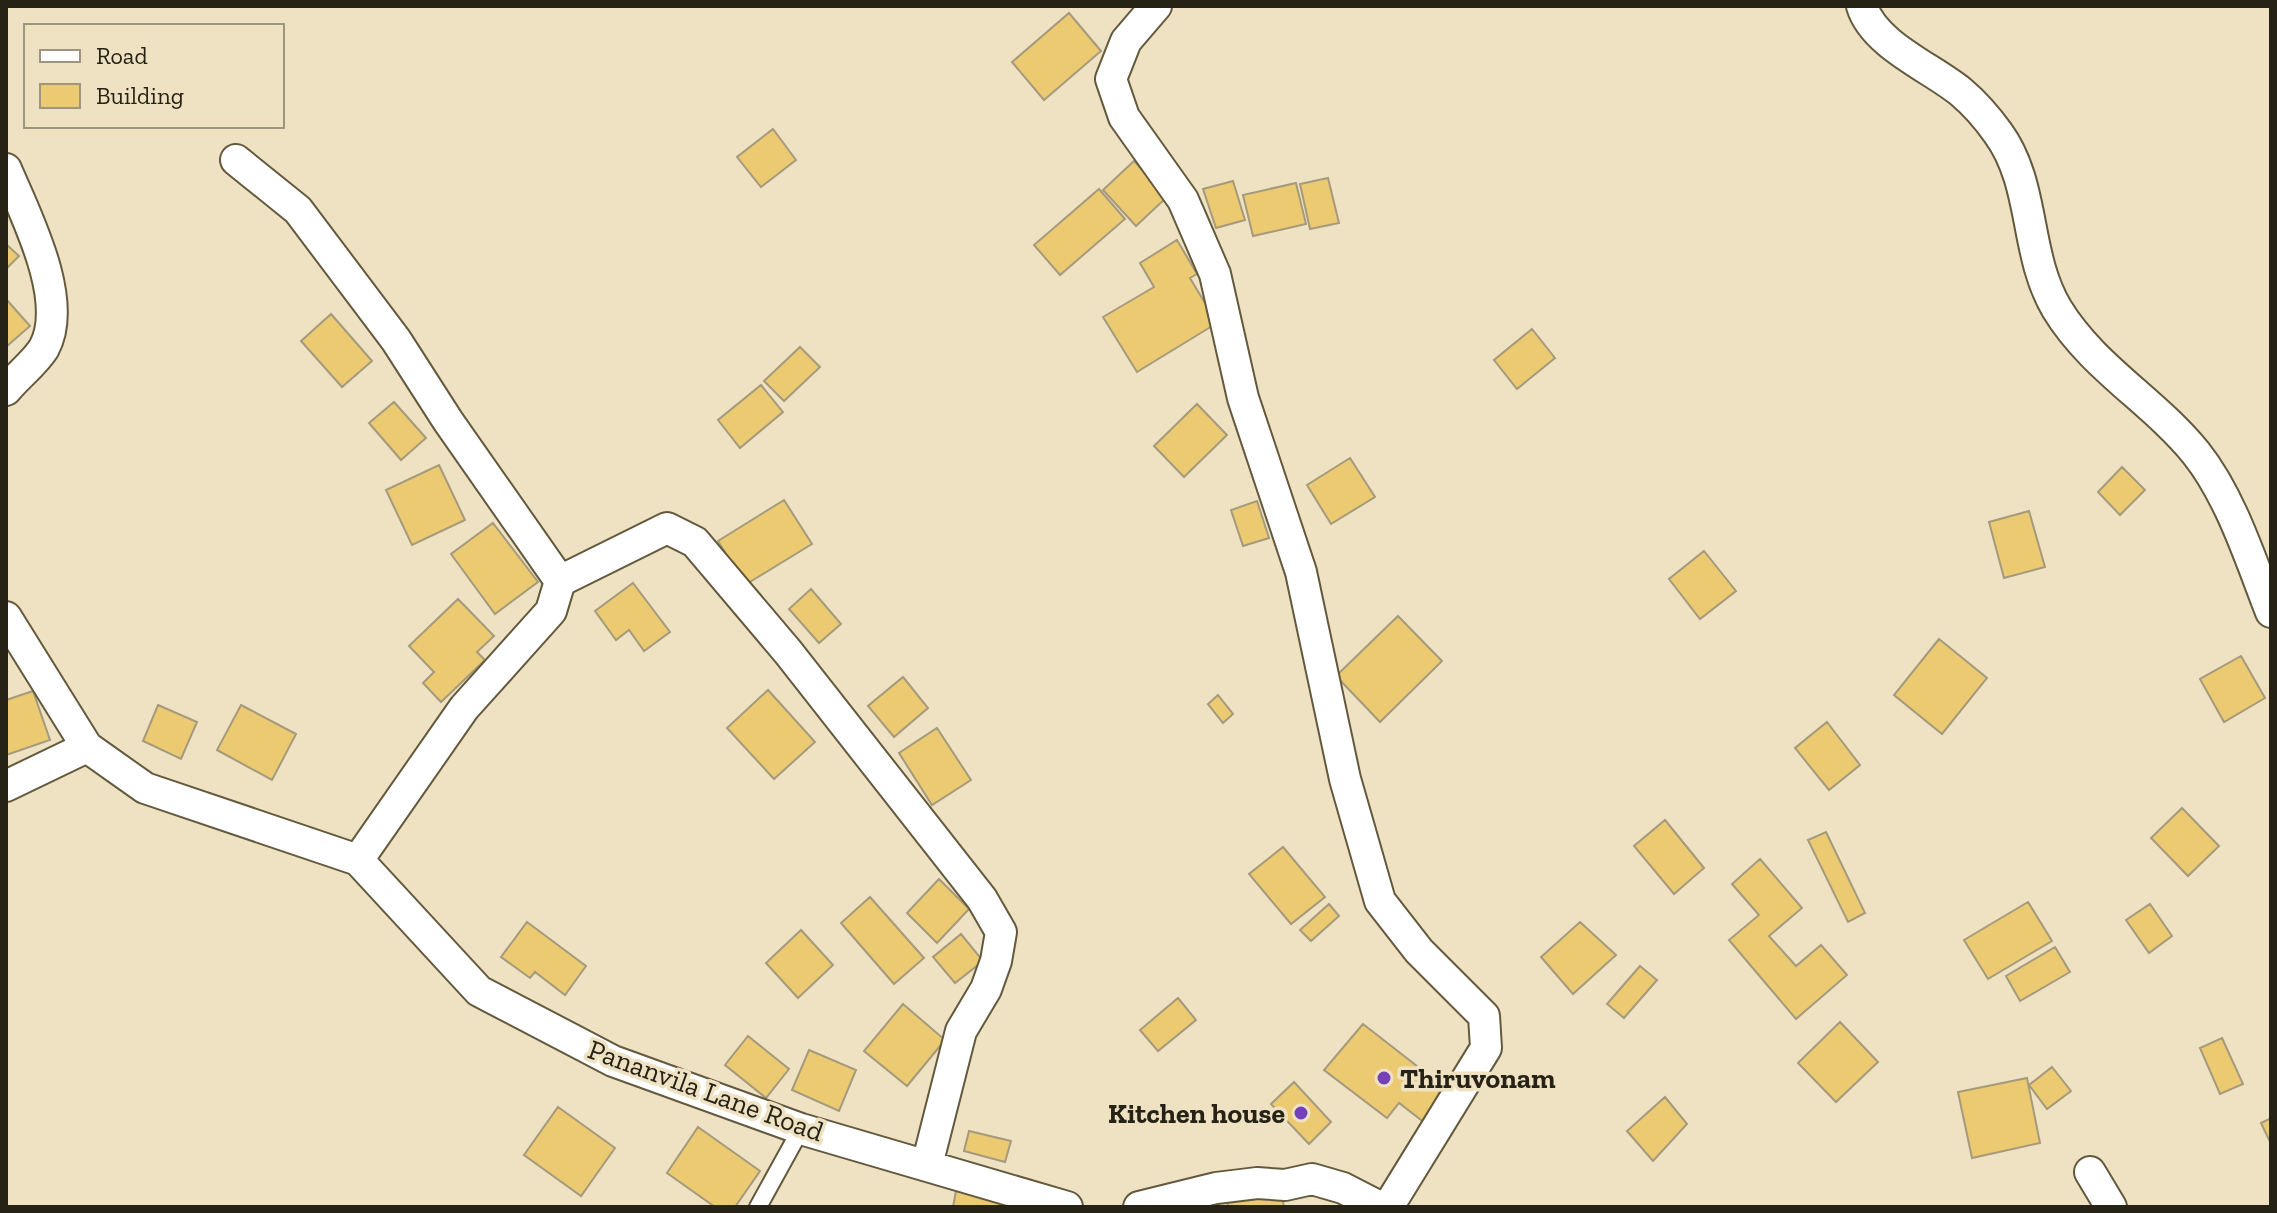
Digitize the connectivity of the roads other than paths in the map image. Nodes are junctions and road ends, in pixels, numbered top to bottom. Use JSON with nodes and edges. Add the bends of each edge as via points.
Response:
{"nodes":[{"id":1,"x":1156,"y":6,"type":"edge"},
{"id":2,"x":1862,"y":6,"type":"edge"},
{"id":3,"x":236,"y":160,"type":"dead end"},
{"id":4,"x":6,"y":169,"type":"edge"},
{"id":5,"x":6,"y":390,"type":"edge"},
{"id":6,"x":560,"y":581,"type":"junction"},
{"id":7,"x":2271,"y":612,"type":"edge"},
{"id":8,"x":6,"y":617,"type":"edge"},
{"id":9,"x":87,"y":747,"type":"junction"},
{"id":10,"x":6,"y":786,"type":"edge"},
{"id":11,"x":358,"y":860,"type":"junction"},
{"id":12,"x":801,"y":1129,"type":"junction"},
{"id":13,"x":927,"y":1165,"type":"junction"},
{"id":14,"x":2090,"y":1172,"type":"dead end"},
{"id":15,"x":758,"y":1207,"type":"edge"},
{"id":16,"x":1067,"y":1207,"type":"edge"},
{"id":17,"x":1139,"y":1207,"type":"edge"},
{"id":18,"x":1380,"y":1207,"type":"edge"},
{"id":19,"x":1388,"y":1207,"type":"edge"},
{"id":20,"x":2111,"y":1207,"type":"edge"}],
"edges":[{"from":1,"to":19,"type":"street","via":[[1126,41],[1111,79],[1124,117],[1183,200],[1215,274],[1243,398],[1301,572],[1345,779],[1380,901],[1419,951],[1484,1016],[1486,1048]]},
{"from":2,"to":7,"type":"street","via":[[1865,17],[1909,59],[1961,92],[1998,133],[2019,169],[2042,281],[2059,312],[2098,363],[2197,454],[2241,533]]},
{"from":3,"to":6,"type":"street","via":[[298,210],[396,340]]},
{"from":4,"to":5,"type":"street","via":[[51,294],[44,347]]},
{"from":6,"to":11,"type":"street","via":[[551,611],[464,708]]},
{"from":6,"to":13,"type":"street","via":[[667,528],[695,542],[982,899],[1001,932],[996,961],[961,1031]]},
{"from":8,"to":9,"type":"street"},
{"from":9,"to":10,"type":"street"},
{"from":9,"to":11,"type":"street","name":"Pananvila Lane Road","via":[[145,788]]},
{"from":11,"to":12,"type":"street","name":"Pananvila Lane Road","via":[[479,991],[613,1061]]},
{"from":12,"to":13,"type":"street","name":"Pananvila Lane Road"},
{"from":12,"to":15,"type":"lane"},
{"from":13,"to":16,"type":"street","name":"Pananvila Lane Road"},
{"from":14,"to":20,"type":"street"},
{"from":17,"to":18,"type":"street","via":[[1216,1188],[1312,1179]]}]}
